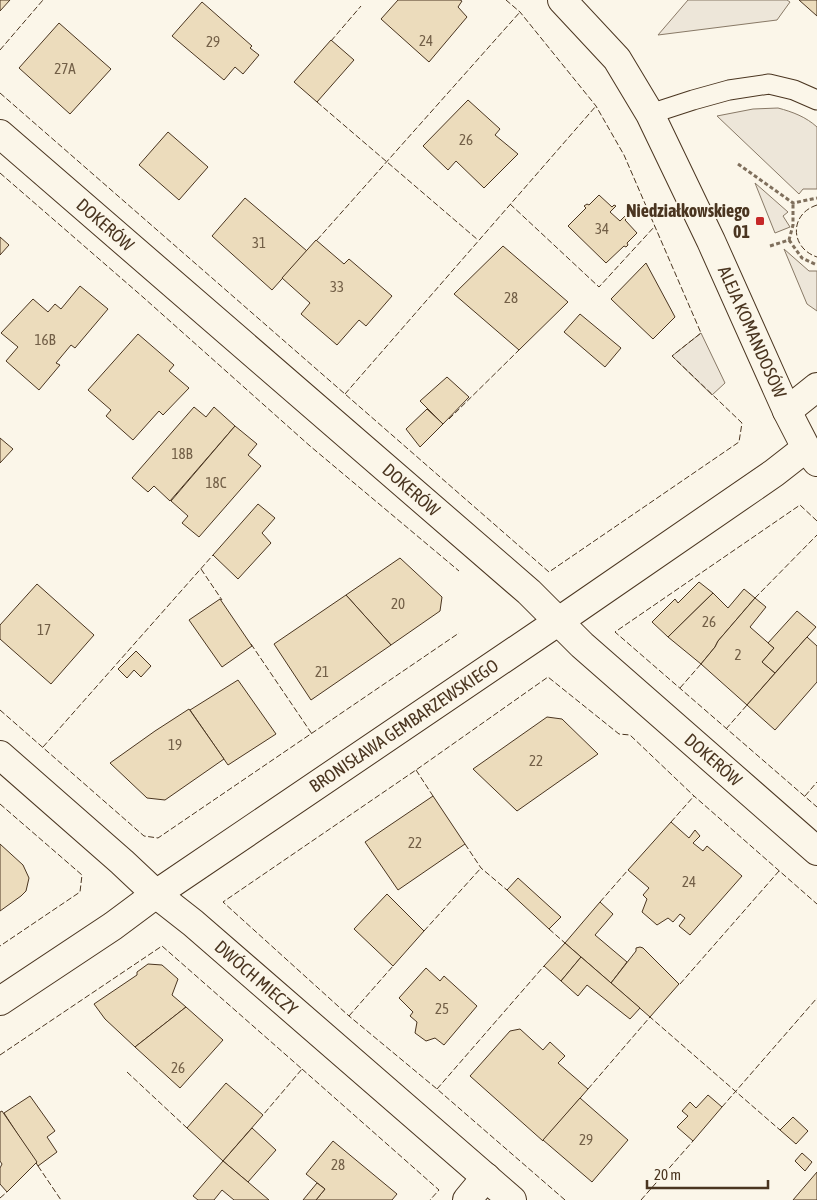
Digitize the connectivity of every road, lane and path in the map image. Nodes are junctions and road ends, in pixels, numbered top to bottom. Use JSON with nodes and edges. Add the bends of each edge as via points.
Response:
{"nodes":[{"id":1,"x":562,"y":0,"type":"edge"},
{"id":2,"x":817,"y":100,"type":"edge"},
{"id":3,"x":650,"y":114,"type":"junction"},
{"id":4,"x":0,"y":134,"type":"edge"},
{"id":5,"x":738,"y":164,"type":"dead end"},
{"id":6,"x":817,"y":198,"type":"edge"},
{"id":7,"x":793,"y":202,"type":"junction"},
{"id":8,"x":789,"y":240,"type":"junction"},
{"id":9,"x":770,"y":246,"type":"dead end"},
{"id":10,"x":817,"y":265,"type":"edge"},
{"id":11,"x":817,"y":387,"type":"edge"},
{"id":12,"x":787,"y":411,"type":"junction"},
{"id":13,"x":812,"y":455,"type":"edge"},
{"id":14,"x":559,"y":621,"type":"junction"},
{"id":15,"x":0,"y":755,"type":"edge"},
{"id":16,"x":817,"y":851,"type":"edge"},
{"id":17,"x":156,"y":894,"type":"junction"},
{"id":18,"x":0,"y":1001,"type":"edge"},
{"id":19,"x":486,"y":1177,"type":"junction"},
{"id":20,"x":467,"y":1200,"type":"edge"},
{"id":21,"x":512,"y":1200,"type":"edge"}],
"edges":[{"from":1,"to":3,"type":"street","name":"ALEJA KOMANDOSÓW","via":[[617,59]]},
{"from":2,"to":3,"type":"lane","via":[[769,84],[729,90]]},
{"from":3,"to":12,"type":"street","name":"ALEJA KOMANDOSÓW"},
{"from":4,"to":14,"type":"street","name":"DOKERÓW"},
{"from":5,"to":7,"type":"path"},
{"from":6,"to":7,"type":"path"},
{"from":7,"to":8,"type":"path","via":[[793,226]]},
{"from":8,"to":9,"type":"path"},
{"from":8,"to":10,"type":"path","via":[[802,258]]},
{"from":11,"to":12,"type":"street"},
{"from":12,"to":13,"type":"street","name":"ALEJA KOMANDOSÓW"},
{"from":13,"to":14,"type":"street","name":"BRONISŁAWA GEMBARZEWSKIEGO","via":[[774,473]]},
{"from":14,"to":16,"type":"street","name":"DOKERÓW","via":[[582,645]]},
{"from":14,"to":17,"type":"street","name":"BRONISŁAWA GEMBARZEWSKIEGO"},
{"from":15,"to":17,"type":"street","name":"DWÓCH MIECZY"},
{"from":17,"to":18,"type":"street","name":"BRONISŁAWA GEMBARZEWSKIEGO"},
{"from":17,"to":19,"type":"street","name":"DWÓCH MIECZY"},
{"from":19,"to":20,"type":"street"},
{"from":19,"to":21,"type":"street","name":"DWÓCH MIECZY"}]}
